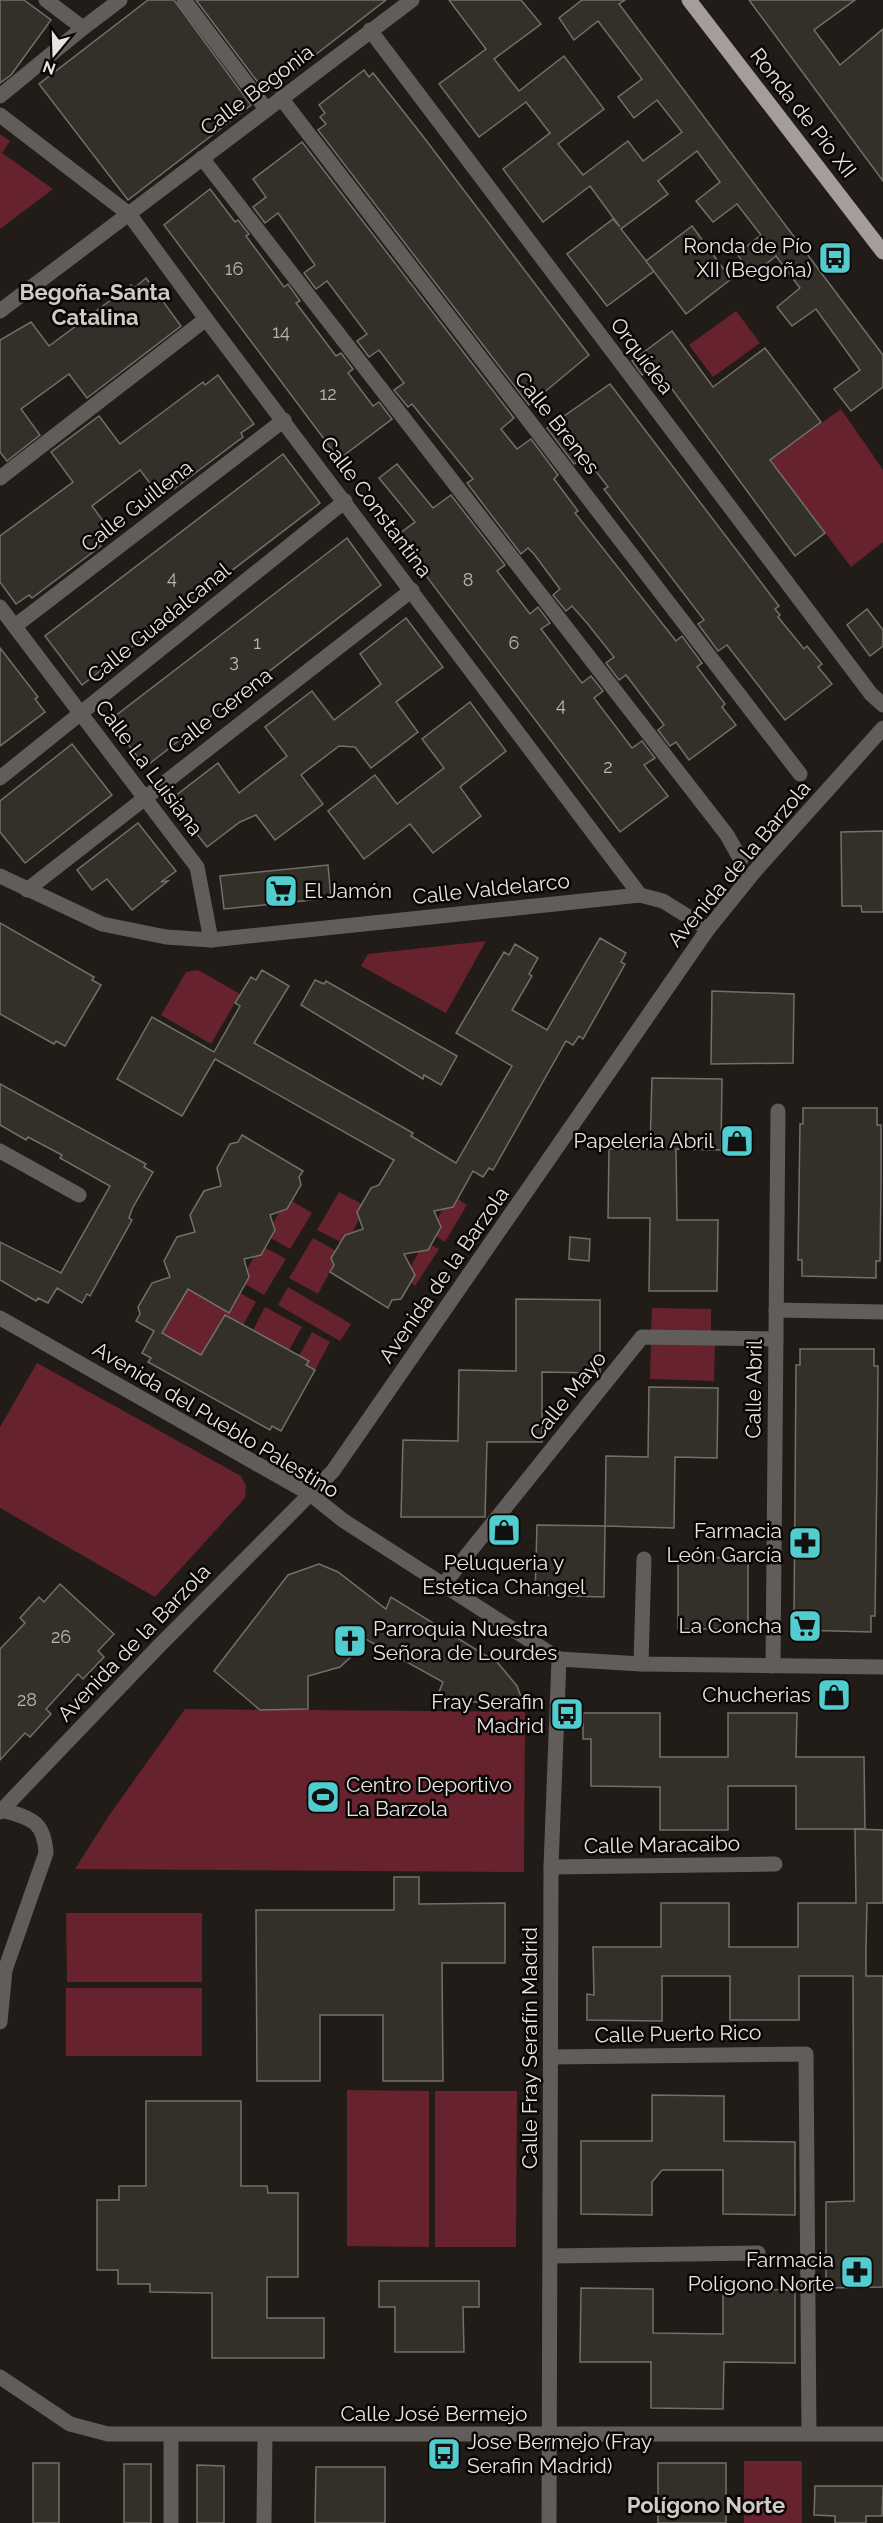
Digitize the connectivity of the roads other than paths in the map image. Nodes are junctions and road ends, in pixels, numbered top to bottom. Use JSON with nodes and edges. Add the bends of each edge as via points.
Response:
{"nodes":[{"id":1,"x":46,"y":0,"type":"edge"},
{"id":2,"x":120,"y":0,"type":"edge"},
{"id":3,"x":184,"y":0,"type":"edge"},
{"id":4,"x":412,"y":0,"type":"edge"},
{"id":5,"x":689,"y":0,"type":"edge"},
{"id":6,"x":83,"y":28,"type":"junction"},
{"id":7,"x":370,"y":30,"type":"junction"},
{"id":8,"x":0,"y":96,"type":"edge"},
{"id":9,"x":281,"y":98,"type":"junction"},
{"id":10,"x":266,"y":109,"type":"junction"},
{"id":11,"x":0,"y":115,"type":"edge"},
{"id":12,"x":202,"y":158,"type":"junction"},
{"id":13,"x":129,"y":214,"type":"junction"},
{"id":14,"x":883,"y":252,"type":"edge"},
{"id":15,"x":0,"y":311,"type":"edge"},
{"id":16,"x":206,"y":319,"type":"junction"},
{"id":17,"x":284,"y":420,"type":"junction"},
{"id":18,"x":0,"y":477,"type":"edge"},
{"id":19,"x":345,"y":501,"type":"junction"},
{"id":20,"x":411,"y":590,"type":"junction"},
{"id":21,"x":0,"y":607,"type":"edge"},
{"id":22,"x":15,"y":626,"type":"junction"},
{"id":23,"x":883,"y":705,"type":"edge"},
{"id":24,"x":81,"y":712,"type":"junction"},
{"id":25,"x":883,"y":728,"type":"edge"},
{"id":26,"x":800,"y":774,"type":"dead end"},
{"id":27,"x":0,"y":777,"type":"edge"},
{"id":28,"x":145,"y":795,"type":"junction"},
{"id":29,"x":741,"y":860,"type":"dead end"},
{"id":30,"x":0,"y":876,"type":"edge"},
{"id":31,"x":27,"y":890,"type":"junction"},
{"id":32,"x":640,"y":895,"type":"junction"},
{"id":33,"x":708,"y":929,"type":"junction"},
{"id":34,"x":211,"y":940,"type":"junction"},
{"id":35,"x":778,"y":1111,"type":"dead end"},
{"id":36,"x":0,"y":1151,"type":"edge"},
{"id":37,"x":79,"y":1195,"type":"dead end"},
{"id":38,"x":776,"y":1310,"type":"junction"},
{"id":39,"x":883,"y":1311,"type":"edge"},
{"id":40,"x":0,"y":1318,"type":"edge"},
{"id":41,"x":776,"y":1339,"type":"junction"},
{"id":42,"x":310,"y":1494,"type":"junction"},
{"id":43,"x":644,"y":1559,"type":"dead end"},
{"id":44,"x":443,"y":1585,"type":"junction"},
{"id":45,"x":559,"y":1659,"type":"junction"},
{"id":46,"x":641,"y":1664,"type":"junction"},
{"id":47,"x":773,"y":1666,"type":"junction"},
{"id":48,"x":883,"y":1668,"type":"edge"},
{"id":49,"x":1,"y":1811,"type":"edge"},
{"id":50,"x":775,"y":1864,"type":"dead end"},
{"id":51,"x":551,"y":1867,"type":"junction"},
{"id":52,"x":0,"y":2022,"type":"edge"},
{"id":53,"x":550,"y":2057,"type":"junction"},
{"id":54,"x":759,"y":2253,"type":"dead end"},
{"id":55,"x":551,"y":2256,"type":"junction"},
{"id":56,"x":0,"y":2377,"type":"edge"},
{"id":57,"x":171,"y":2434,"type":"junction"},
{"id":58,"x":809,"y":2434,"type":"junction"},
{"id":59,"x":883,"y":2434,"type":"edge"},
{"id":60,"x":265,"y":2435,"type":"junction"},
{"id":61,"x":549,"y":2436,"type":"junction"},
{"id":62,"x":171,"y":2523,"type":"edge"},
{"id":63,"x":264,"y":2523,"type":"edge"},
{"id":64,"x":549,"y":2523,"type":"edge"}],
"edges":[{"from":1,"to":6,"type":"street"},
{"from":2,"to":6,"type":"street"},
{"from":3,"to":10,"type":"street"},
{"from":4,"to":7,"type":"street","name":"Calle Begonia"},
{"from":5,"to":14,"type":"main road","name":"Ronda de Pío XII"},
{"from":6,"to":8,"type":"street"},
{"from":7,"to":9,"type":"street","name":"Calle Begonia"},
{"from":7,"to":23,"type":"street","name":"Orquídea"},
{"from":9,"to":10,"type":"street","name":"Calle Begonia"},
{"from":9,"to":26,"type":"street","name":"Calle Brenes"},
{"from":10,"to":12,"type":"street","name":"Calle Begonia"},
{"from":11,"to":13,"type":"street","name":"Calle Constantina"},
{"from":12,"to":13,"type":"street","name":"Calle Begonia"},
{"from":12,"to":29,"type":"street","via":[[727,835]]},
{"from":13,"to":15,"type":"street","name":"Calle Begonia"},
{"from":13,"to":16,"type":"street","name":"Calle Constantina"},
{"from":16,"to":17,"type":"street","name":"Calle Constantina"},
{"from":16,"to":18,"type":"street"},
{"from":17,"to":19,"type":"street","name":"Calle Constantina"},
{"from":17,"to":22,"type":"street","name":"Calle Guillena"},
{"from":19,"to":20,"type":"street","name":"Calle Constantina"},
{"from":19,"to":24,"type":"street","name":"Calle Guadalcanal"},
{"from":20,"to":28,"type":"street","name":"Calle Gerena"},
{"from":20,"to":32,"type":"street","name":"Calle Constantina"},
{"from":21,"to":22,"type":"street","name":"Calle La Luisiana"},
{"from":22,"to":24,"type":"street","name":"Calle La Luisiana"},
{"from":24,"to":27,"type":"street","name":"Calle Guadalcanal"},
{"from":24,"to":28,"type":"street","name":"Calle La Luisiana"},
{"from":25,"to":33,"type":"street","name":"Avenida de la Barzola"},
{"from":28,"to":31,"type":"street","name":"Calle Gerena"},
{"from":28,"to":34,"type":"street","name":"Calle La Luisiana","via":[[197,867]]},
{"from":30,"to":31,"type":"street","name":"Calle Valdelarco"},
{"from":31,"to":34,"type":"street","name":"Calle Valdelarco","via":[[102,924],[166,937]]},
{"from":32,"to":33,"type":"street","via":[[663,901]]},
{"from":32,"to":34,"type":"street","name":"Calle Valdelarco"},
{"from":33,"to":42,"type":"street","name":"Avenida de la Barzola","via":[[333,1471]]},
{"from":35,"to":38,"type":"street","name":"Calle Abril"},
{"from":36,"to":37,"type":"street"},
{"from":38,"to":39,"type":"street"},
{"from":38,"to":41,"type":"street","name":"Calle Abril"},
{"from":40,"to":42,"type":"street","name":"Avenida del Pueblo Palestino"},
{"from":41,"to":44,"type":"street","name":"Calle Mayo","via":[[642,1337]]},
{"from":41,"to":47,"type":"street","name":"Calle Abril"},
{"from":42,"to":44,"type":"street","name":"Avenida del Pueblo Palestino","via":[[344,1521]]},
{"from":42,"to":49,"type":"street","name":"Avenida de la Barzola"},
{"from":43,"to":46,"type":"street"},
{"from":44,"to":45,"type":"street","name":"Avenida del Pueblo Palestino"},
{"from":45,"to":46,"type":"street","name":"Avenida del Pueblo Palestino"},
{"from":45,"to":51,"type":"street","name":"Calle Fray Serafín Madrid"},
{"from":46,"to":47,"type":"street","name":"Avenida del Pueblo Palestino"},
{"from":47,"to":48,"type":"street","name":"Avenida del Pueblo Palestino"},
{"from":49,"to":52,"type":"street","via":[[32,1819],[45,1836],[46,1853],[5,1970]]},
{"from":50,"to":51,"type":"street","name":"Calle Maracaibo"},
{"from":51,"to":53,"type":"street","name":"Calle Fray Serafín Madrid"},
{"from":53,"to":55,"type":"street","name":"Calle Fray Serafín Madrid"},
{"from":53,"to":58,"type":"street","name":"Calle Puerto Rico","via":[[806,2054]]},
{"from":54,"to":55,"type":"street"},
{"from":55,"to":61,"type":"street","name":"Calle Fray Serafín Madrid"},
{"from":56,"to":57,"type":"street","name":"Calle José Bermejo","via":[[70,2424],[88,2430],[108,2434]]},
{"from":57,"to":60,"type":"street","name":"Calle José Bermejo"},
{"from":57,"to":62,"type":"street"},
{"from":58,"to":59,"type":"street","name":"Calle José Bermejo"},
{"from":58,"to":61,"type":"street","name":"Calle José Bermejo"},
{"from":60,"to":61,"type":"street","name":"Calle José Bermejo"},
{"from":60,"to":63,"type":"street"},
{"from":61,"to":64,"type":"street","name":"Calle Fray Serafín Madrid"}]}
